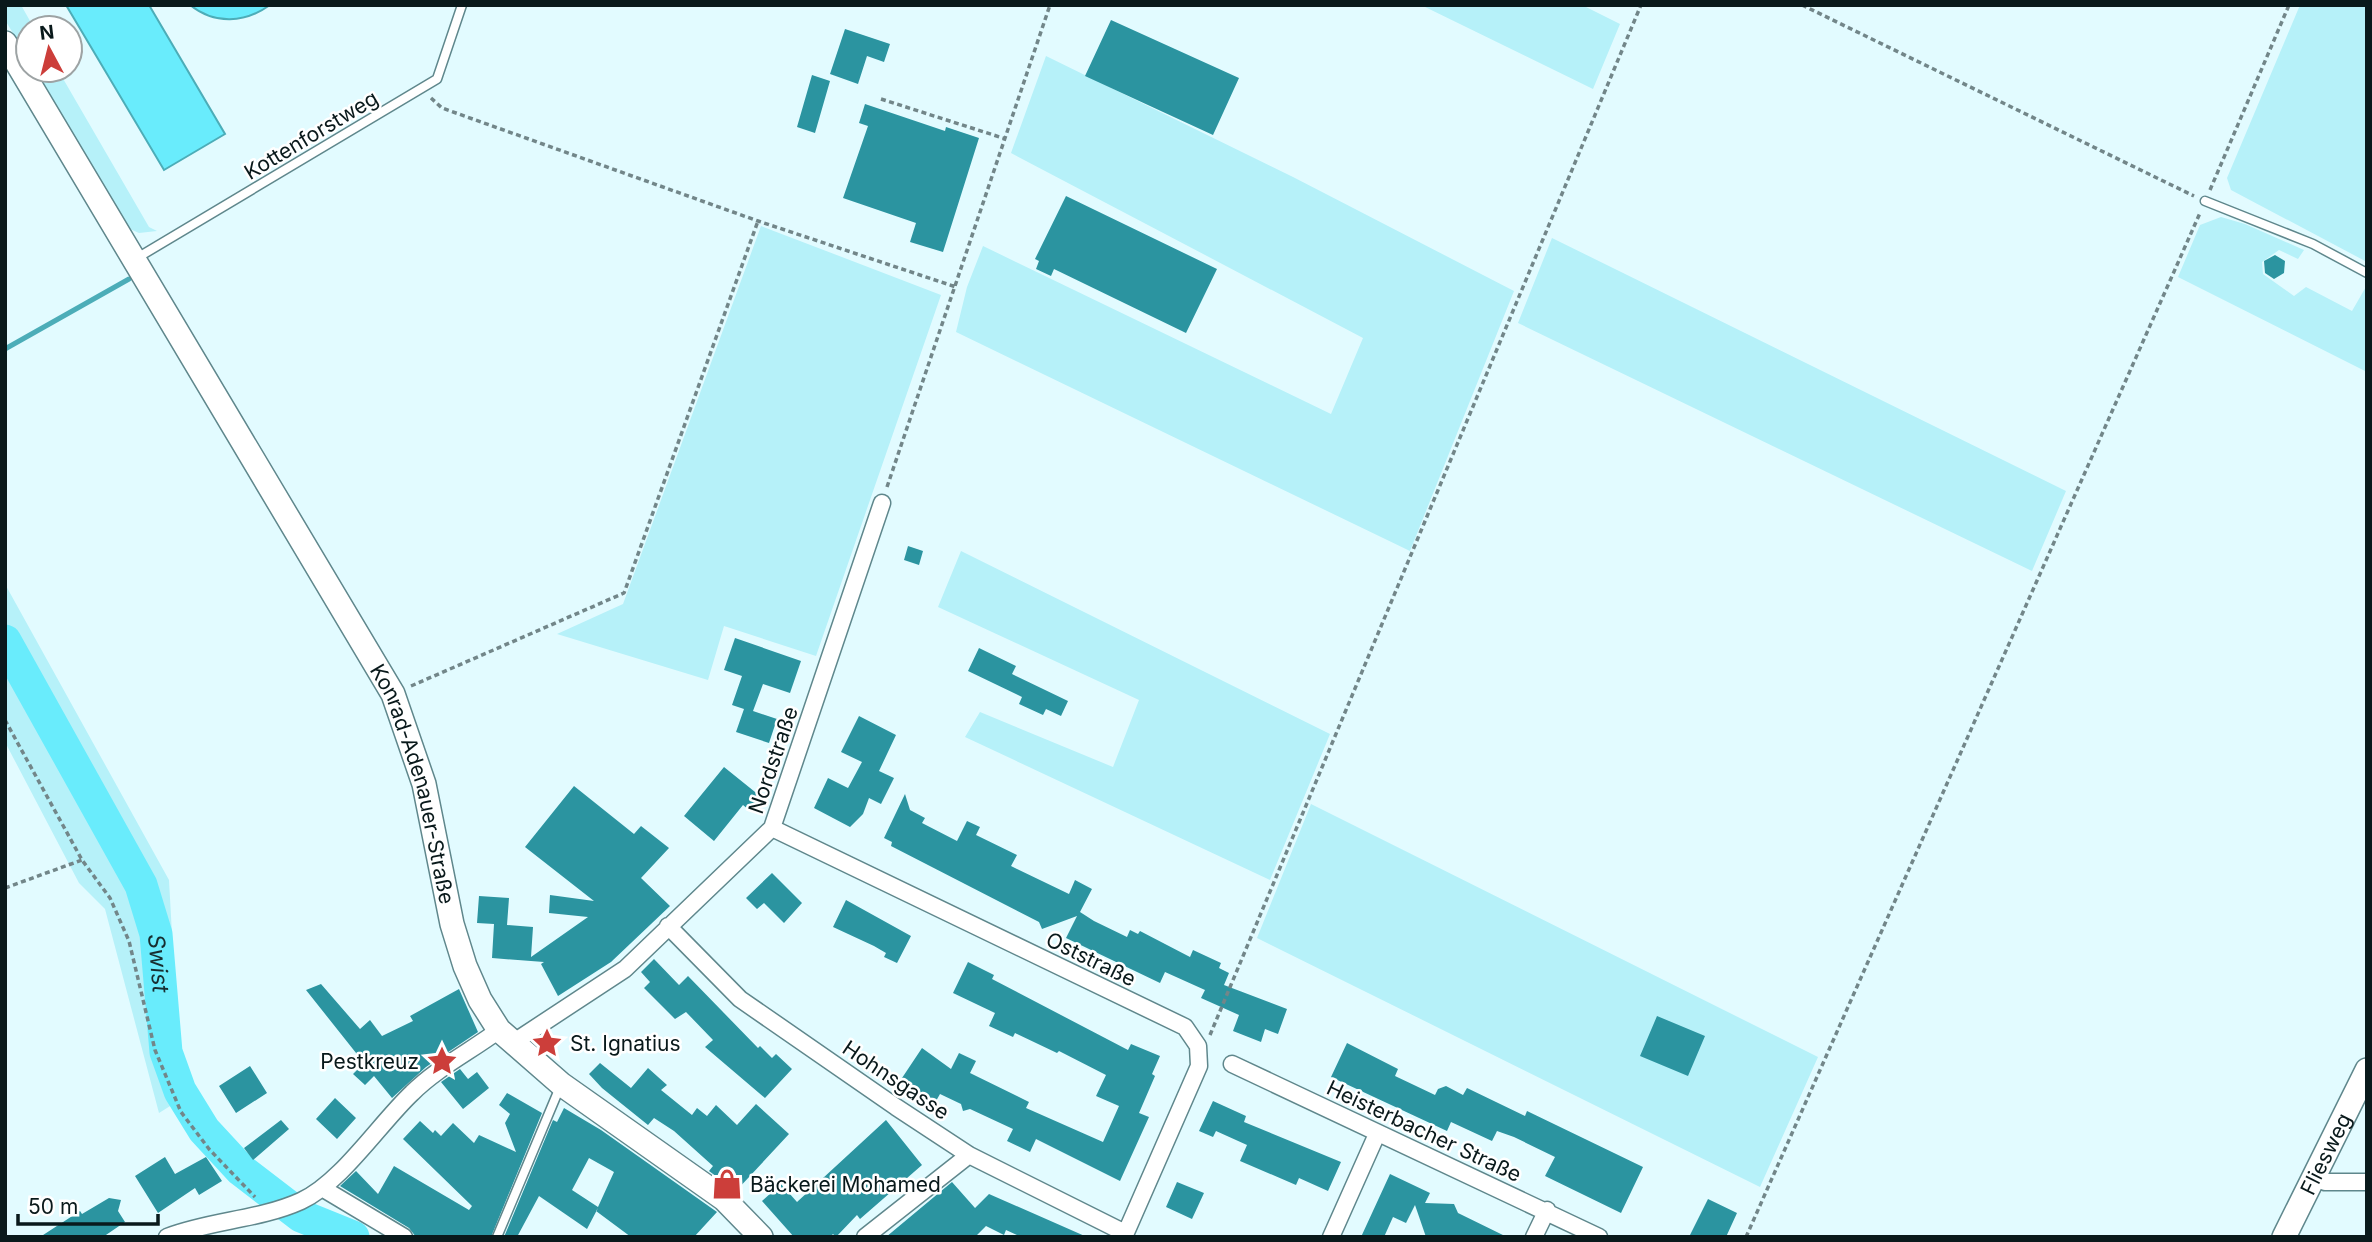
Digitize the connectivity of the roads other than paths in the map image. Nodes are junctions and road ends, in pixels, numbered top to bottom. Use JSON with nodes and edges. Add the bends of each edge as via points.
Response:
{"nodes":[{"id":1,"x":462,"y":5,"type":"edge"},
{"id":2,"x":5,"y":43,"type":"edge"},
{"id":3,"x":2205,"y":201,"type":"road end"},
{"id":4,"x":135,"y":260,"type":"junction"},
{"id":5,"x":2367,"y":273,"type":"edge"},
{"id":6,"x":882,"y":503,"type":"road end"},
{"id":7,"x":772,"y":828,"type":"junction"},
{"id":8,"x":668,"y":926,"type":"junction"},
{"id":9,"x":505,"y":1037,"type":"junction"},
{"id":10,"x":1232,"y":1063,"type":"dead end"},
{"id":11,"x":2367,"y":1070,"type":"edge"},
{"id":12,"x":561,"y":1084,"type":"junction"},
{"id":13,"x":1377,"y":1134,"type":"junction"},
{"id":14,"x":969,"y":1155,"type":"junction"},
{"id":15,"x":2314,"y":1177,"type":"junction"},
{"id":16,"x":2367,"y":1182,"type":"edge"},
{"id":17,"x":323,"y":1188,"type":"junction"},
{"id":18,"x":1546,"y":1210,"type":"junction"},
{"id":19,"x":1125,"y":1235,"type":"edge"},
{"id":20,"x":167,"y":1237,"type":"edge"},
{"id":21,"x":404,"y":1237,"type":"edge"},
{"id":22,"x":497,"y":1237,"type":"edge"},
{"id":23,"x":761,"y":1237,"type":"edge"},
{"id":24,"x":865,"y":1237,"type":"edge"},
{"id":25,"x":1331,"y":1237,"type":"edge"},
{"id":26,"x":1534,"y":1237,"type":"edge"},
{"id":27,"x":1599,"y":1237,"type":"edge"},
{"id":28,"x":2284,"y":1237,"type":"edge"}],
"edges":[{"from":1,"to":4,"type":"lane","name":"Kottenforstweg","via":[[437,79]]},
{"from":2,"to":4,"type":"main road","name":"Konrad-Adenauer-Straße"},
{"from":3,"to":5,"type":"lane","via":[[2313,244]]},
{"from":4,"to":9,"type":"main road","name":"Konrad-Adenauer-Straße","via":[[393,694],[424,784],[465,966],[480,1000]]},
{"from":6,"to":7,"type":"street","name":"Nordstraße"},
{"from":7,"to":8,"type":"street","name":"Nordstraße"},
{"from":7,"to":19,"type":"street","name":"Oststraße","via":[[1185,1027],[1198,1046],[1199,1066]]},
{"from":8,"to":9,"type":"street","name":"Nordstraße","via":[[625,968]]},
{"from":8,"to":14,"type":"street","name":"Hohnsgasse","via":[[740,999]]},
{"from":9,"to":12,"type":"main road","name":"Konrad-Adenauer-Straße"},
{"from":9,"to":17,"type":"street","name":"Nordstraße","via":[[414,1091]]},
{"from":10,"to":13,"type":"street","name":"Heisterbacher Straße"},
{"from":11,"to":15,"type":"main road","name":"Fliesweg"},
{"from":12,"to":22,"type":"lane"},
{"from":12,"to":23,"type":"main road","name":"Konrad-Adenauer-Straße","via":[[724,1199]]},
{"from":13,"to":18,"type":"street","name":"Heisterbacher Straße"},
{"from":13,"to":25,"type":"street"},
{"from":14,"to":19,"type":"street","name":"Hohnsgasse"},
{"from":14,"to":24,"type":"street"},
{"from":15,"to":16,"type":"street","via":[[2325,1182]]},
{"from":15,"to":28,"type":"main road","name":"Fliesweg"},
{"from":17,"to":20,"type":"street","name":"Nordstraße","via":[[265,1214],[205,1224]]},
{"from":17,"to":21,"type":"street"},
{"from":18,"to":26,"type":"street"},
{"from":18,"to":27,"type":"street","name":"Heisterbacher Straße"}]}
